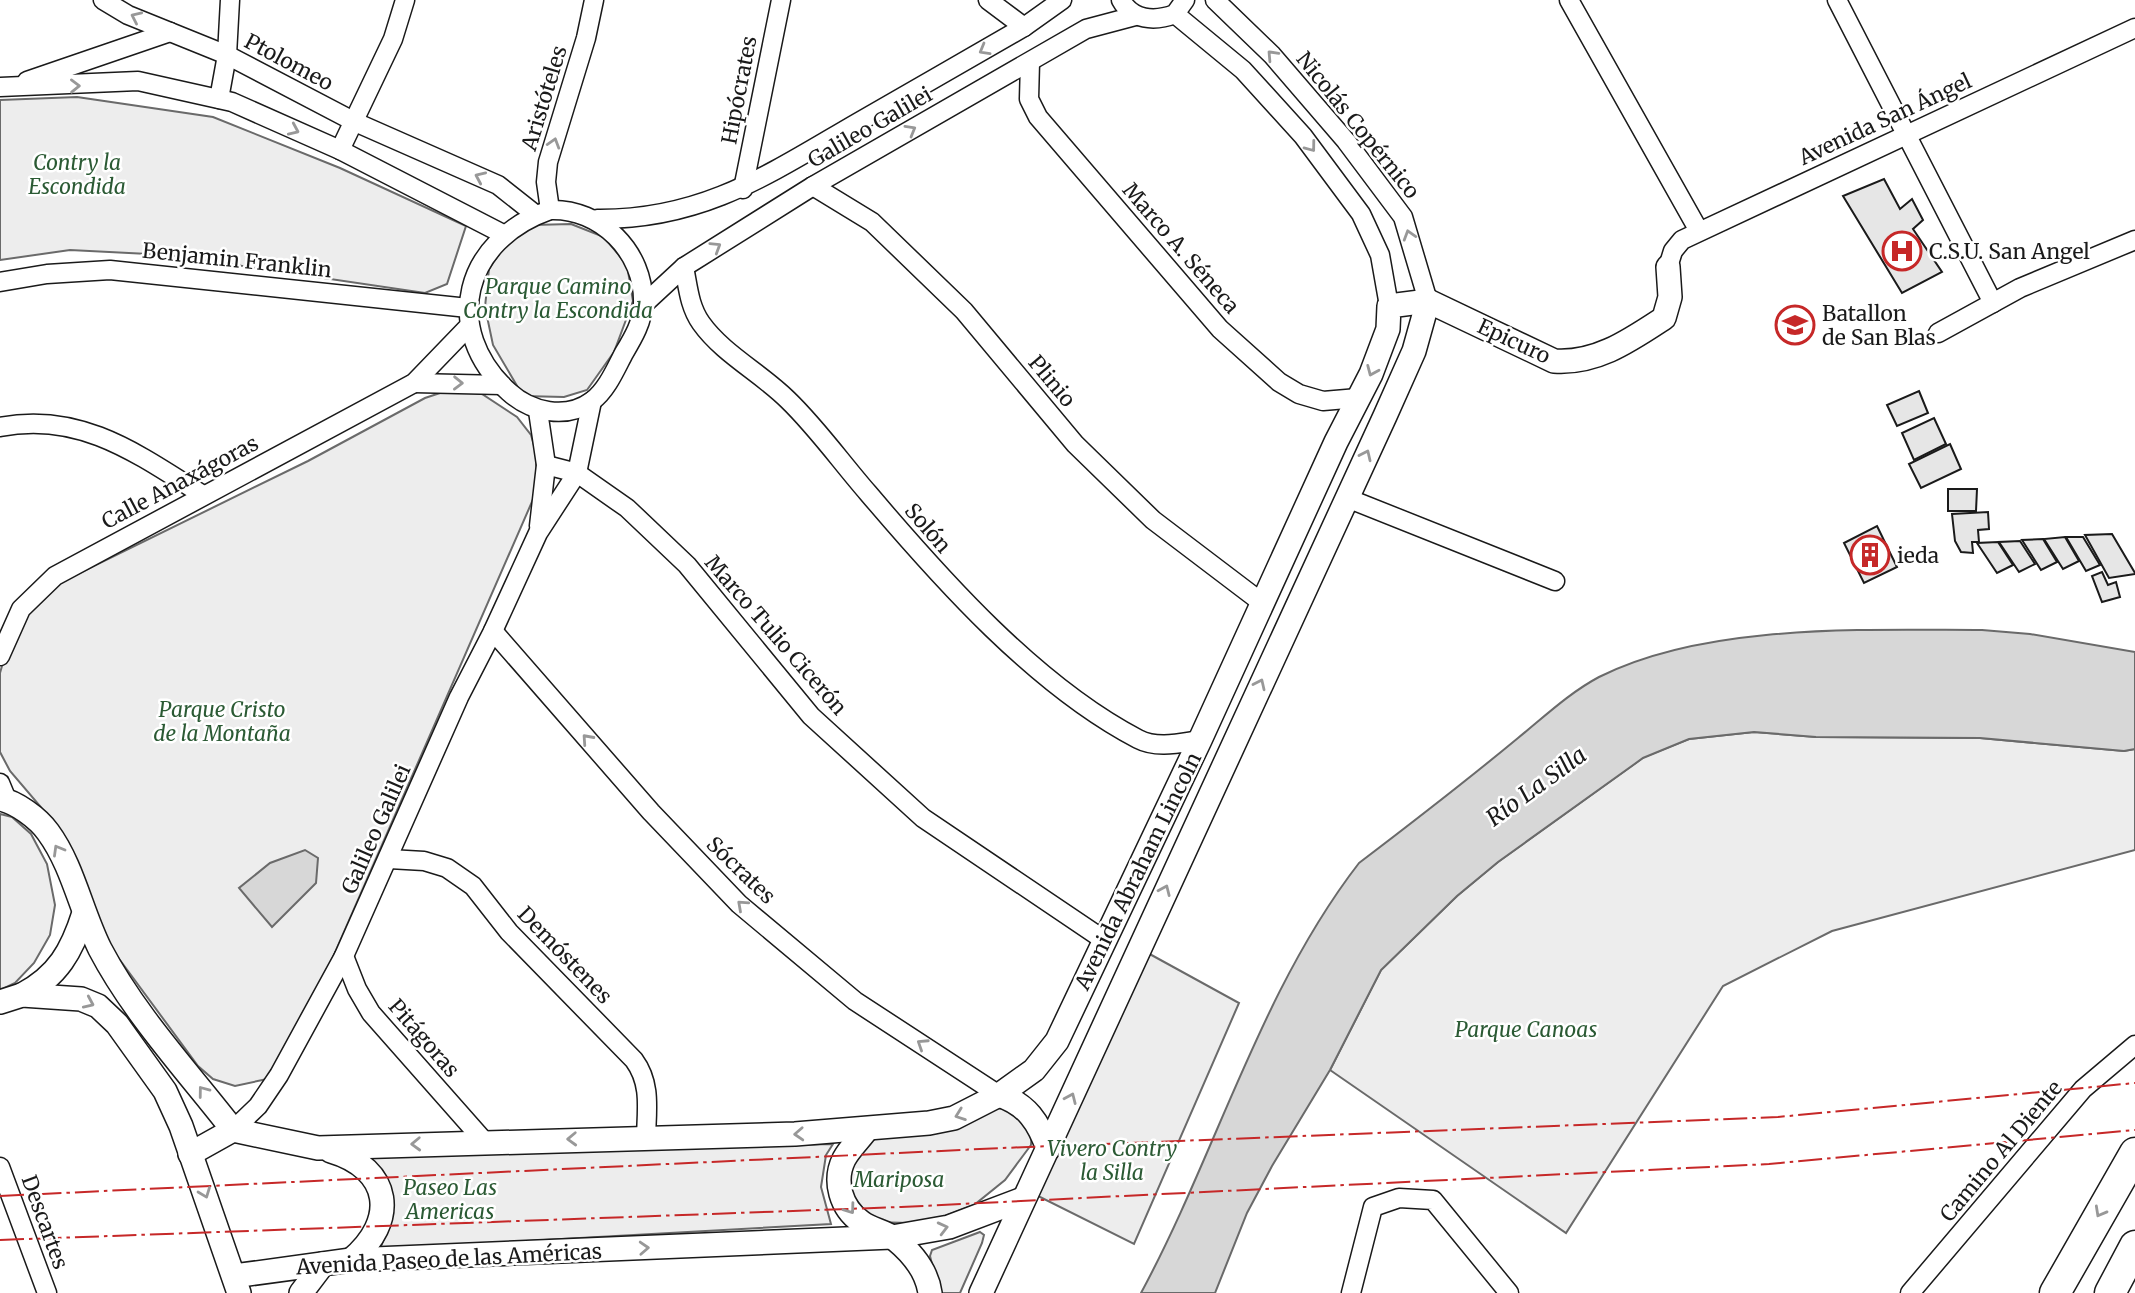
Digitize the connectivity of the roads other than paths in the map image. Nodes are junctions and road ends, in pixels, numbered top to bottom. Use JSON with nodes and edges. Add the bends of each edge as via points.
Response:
{"nodes":[{"id":1,"x":103,"y":0,"type":"edge"},
{"id":2,"x":230,"y":0,"type":"edge"},
{"id":3,"x":405,"y":0,"type":"edge"},
{"id":4,"x":594,"y":0,"type":"edge"},
{"id":5,"x":781,"y":0,"type":"edge"},
{"id":6,"x":988,"y":0,"type":"edge"},
{"id":7,"x":1062,"y":0,"type":"edge"},
{"id":8,"x":1121,"y":0,"type":"edge"},
{"id":9,"x":1215,"y":0,"type":"edge"},
{"id":10,"x":1569,"y":0,"type":"edge"},
{"id":11,"x":1837,"y":0,"type":"edge"},
{"id":12,"x":1180,"y":7,"type":"edge"},
{"id":13,"x":1135,"y":16,"type":"junction"},
{"id":14,"x":1024,"y":27,"type":"junction"},
{"id":15,"x":2135,"y":28,"type":"edge"},
{"id":16,"x":170,"y":32,"type":"junction"},
{"id":17,"x":228,"y":55,"type":"junction"},
{"id":18,"x":1030,"y":62,"type":"junction"},
{"id":19,"x":3,"y":87,"type":"edge"},
{"id":20,"x":219,"y":99,"type":"junction"},
{"id":21,"x":355,"y":122,"type":"junction"},
{"id":22,"x":1904,"y":135,"type":"junction"},
{"id":23,"x":340,"y":150,"type":"junction"},
{"id":24,"x":813,"y":186,"type":"junction"},
{"id":25,"x":743,"y":189,"type":"junction"},
{"id":26,"x":542,"y":213,"type":"junction"},
{"id":27,"x":595,"y":219,"type":"junction"},
{"id":28,"x":1699,"y":232,"type":"junction"},
{"id":29,"x":503,"y":234,"type":"junction"},
{"id":30,"x":2135,"y":240,"type":"edge"},
{"id":31,"x":684,"y":267,"type":"junction"},
{"id":32,"x":1668,"y":267,"type":"joint"},
{"id":33,"x":0,"y":282,"type":"edge"},
{"id":34,"x":1428,"y":301,"type":"junction"},
{"id":35,"x":1993,"y":303,"type":"junction"},
{"id":36,"x":643,"y":304,"type":"junction"},
{"id":37,"x":1389,"y":306,"type":"junction"},
{"id":38,"x":469,"y":317,"type":"junction"},
{"id":39,"x":1938,"y":333,"type":"dead end"},
{"id":40,"x":414,"y":383,"type":"junction"},
{"id":41,"x":502,"y":385,"type":"junction"},
{"id":42,"x":1358,"y":398,"type":"junction"},
{"id":43,"x":592,"y":401,"type":"junction"},
{"id":44,"x":538,"y":411,"type":"junction"},
{"id":45,"x":0,"y":427,"type":"edge"},
{"id":46,"x":546,"y":465,"type":"junction"},
{"id":47,"x":577,"y":472,"type":"junction"},
{"id":48,"x":203,"y":495,"type":"junction"},
{"id":49,"x":1347,"y":498,"type":"junction"},
{"id":50,"x":538,"y":533,"type":"junction"},
{"id":51,"x":1555,"y":581,"type":"dead end"},
{"id":52,"x":1261,"y":602,"type":"junction"},
{"id":53,"x":493,"y":631,"type":"junction"},
{"id":54,"x":0,"y":656,"type":"edge"},
{"id":55,"x":1200,"y":740,"type":"junction"},
{"id":56,"x":2,"y":794,"type":"edge"},
{"id":57,"x":389,"y":859,"type":"junction"},
{"id":58,"x":84,"y":913,"type":"junction"},
{"id":59,"x":1104,"y":940,"type":"junction"},
{"id":60,"x":344,"y":956,"type":"junction"},
{"id":61,"x":22,"y":995,"type":"junction"},
{"id":62,"x":0,"y":1002,"type":"edge"},
{"id":63,"x":2135,"y":1045,"type":"edge"},
{"id":64,"x":999,"y":1095,"type":"junction"},
{"id":65,"x":867,"y":1129,"type":"junction"},
{"id":66,"x":233,"y":1130,"type":"junction"},
{"id":67,"x":646,"y":1136,"type":"junction"},
{"id":68,"x":484,"y":1141,"type":"junction"},
{"id":69,"x":318,"y":1148,"type":"junction"},
{"id":70,"x":1048,"y":1149,"type":"junction"},
{"id":71,"x":2135,"y":1153,"type":"edge"},
{"id":72,"x":190,"y":1154,"type":"junction"},
{"id":73,"x":0,"y":1167,"type":"edge"},
{"id":74,"x":1023,"y":1199,"type":"junction"},
{"id":75,"x":892,"y":1237,"type":"junction"},
{"id":76,"x":2135,"y":1246,"type":"edge"},
{"id":77,"x":351,"y":1261,"type":"junction"},
{"id":78,"x":323,"y":1264,"type":"junction"},
{"id":79,"x":236,"y":1284,"type":"edge"},
{"id":80,"x":1915,"y":1292,"type":"edge"},
{"id":81,"x":47,"y":1293,"type":"edge"},
{"id":82,"x":302,"y":1293,"type":"edge"},
{"id":83,"x":930,"y":1293,"type":"edge"},
{"id":84,"x":981,"y":1293,"type":"edge"},
{"id":85,"x":1351,"y":1293,"type":"edge"},
{"id":86,"x":1509,"y":1293,"type":"edge"},
{"id":87,"x":2055,"y":1293,"type":"edge"},
{"id":88,"x":2110,"y":1293,"type":"edge"}],
"edges":[{"from":16,"to":1,"type":"street","name":"Ptolomeo","one_way":true},
{"from":2,"to":17,"type":"street"},
{"from":3,"to":21,"type":"street","via":[[393,40]]},
{"from":26,"to":4,"type":"street","name":"Aristóteles","one_way":true,"via":[[548,162]]},
{"from":5,"to":25,"type":"street","name":"Hipócrates"},
{"from":6,"to":14,"type":"street"},
{"from":7,"to":14,"type":"street","name":"Galileo Galilei"},
{"from":8,"to":13,"type":"street"},
{"from":34,"to":9,"type":"street","name":"Nicolás Copérnico","one_way":true,"via":[[1403,216],[1272,55]]},
{"from":10,"to":28,"type":"street"},
{"from":11,"to":22,"type":"street"},
{"from":12,"to":13,"type":"street","name":"Galileo Galilei","via":[[1152,19]]},
{"from":12,"to":37,"type":"street","one_way":true,"via":[[1303,136],[1361,214],[1380,254]]},
{"from":13,"to":18,"type":"street","name":"Galileo Galilei","via":[[1086,29]]},
{"from":14,"to":25,"type":"street","name":"Galileo Galilei","one_way":true},
{"from":15,"to":22,"type":"street","name":"Avenida San Ángel"},
{"from":16,"to":17,"type":"street","name":"Ptolomeo"},
{"from":16,"to":19,"type":"street"},
{"from":17,"to":20,"type":"street"},
{"from":17,"to":21,"type":"street","name":"Ptolomeo"},
{"from":24,"to":18,"type":"street","name":"Galileo Galilei","one_way":true},
{"from":18,"to":42,"type":"street","name":"Marco A. Séneca","via":[[1029,99],[1038,117],[1220,329],[1299,394],[1323,401]]},
{"from":19,"to":20,"type":"street","one_way":true,"via":[[138,81]]},
{"from":20,"to":23,"type":"street","one_way":true},
{"from":21,"to":23,"type":"street"},
{"from":26,"to":21,"type":"street","name":"Ptolomeo","one_way":true,"via":[[498,185]]},
{"from":22,"to":28,"type":"street","name":"Avenida San Ángel"},
{"from":22,"to":35,"type":"street"},
{"from":23,"to":29,"type":"street"},
{"from":31,"to":24,"type":"street","name":"Galileo Galilei","one_way":true},
{"from":24,"to":52,"type":"street","name":"Plinio","via":[[872,222],[964,311],[1075,444],[1153,520]]},
{"from":25,"to":27,"type":"street","name":"Galileo Galilei","via":[[681,211],[634,219]]},
{"from":26,"to":27,"type":"street","via":[[561,210]]},
{"from":26,"to":29,"type":"street"},
{"from":27,"to":36,"type":"street","via":[[612,230],[627,249],[639,275]]},
{"from":28,"to":32,"type":"street","name":"Avenida San Ángel","via":[[1682,240]]},
{"from":29,"to":38,"type":"street","via":[[481,261],[471,285]]},
{"from":30,"to":35,"type":"street"},
{"from":31,"to":36,"type":"street","name":"Galileo Galilei"},
{"from":31,"to":55,"type":"street","name":"Solón","via":[[690,303],[700,322],[788,400],[978,616],[1064,690],[1139,740],[1158,745]]},
{"from":32,"to":34,"type":"street","name":"Epicuro","via":[[1670,297],[1664,318],[1595,358],[1575,362],[1554,361]]},
{"from":33,"to":38,"type":"street","name":"Benjamin Franklin","via":[[110,270]]},
{"from":34,"to":37,"type":"street"},
{"from":49,"to":34,"type":"street","name":"Avenida Abraham Lincoln","one_way":true,"via":[[1414,351]]},
{"from":35,"to":39,"type":"street"},
{"from":36,"to":43,"type":"street","via":[[637,330]]},
{"from":37,"to":42,"type":"street","name":"Avenida Abraham Lincoln","one_way":true,"via":[[1388,328]]},
{"from":38,"to":40,"type":"street","name":"Calle Anaxágoras"},
{"from":38,"to":41,"type":"street","via":[[478,353]]},
{"from":40,"to":41,"type":"street","name":"Calle Anaxágoras","one_way":true},
{"from":40,"to":48,"type":"street","name":"Calle Anaxágoras"},
{"from":41,"to":44,"type":"street"},
{"from":42,"to":52,"type":"street","name":"Avenida Abraham Lincoln"},
{"from":43,"to":44,"type":"street","via":[[575,408]]},
{"from":43,"to":47,"type":"street","name":"Galileo Galilei"},
{"from":44,"to":46,"type":"street","name":"Galileo Galilei"},
{"from":45,"to":48,"type":"street","via":[[27,422],[82,428],[136,452]]},
{"from":46,"to":47,"type":"street","name":"Marco Tulio Cicerón"},
{"from":46,"to":50,"type":"street","name":"Galileo Galilei"},
{"from":47,"to":50,"type":"street","name":"Galileo Galilei"},
{"from":47,"to":59,"type":"street","name":"Marco Tulio Cicerón","via":[[627,508],[687,565],[811,716],[923,818]]},
{"from":48,"to":54,"type":"street","name":"Calle Anaxágoras","via":[[55,576],[21,609]]},
{"from":49,"to":51,"type":"street"},
{"from":70,"to":49,"type":"street","name":"Avenida Abraham Lincoln","one_way":true},
{"from":50,"to":53,"type":"street","name":"Galileo Galilei"},
{"from":52,"to":55,"type":"street","name":"Avenida Abraham Lincoln"},
{"from":53,"to":57,"type":"street","name":"Galileo Galilei","via":[[459,697]]},
{"from":64,"to":53,"type":"street","name":"Sócrates","one_way":true,"via":[[855,1001],[739,904],[650,812]]},
{"from":55,"to":59,"type":"street","name":"Avenida Abraham Lincoln"},
{"from":58,"to":56,"type":"street","one_way":true,"via":[[60,851],[47,831]]},
{"from":57,"to":60,"type":"street","name":"Galileo Galilei"},
{"from":57,"to":67,"type":"street","name":"Demóstenes","via":[[447,868],[473,886],[509,932],[643,1072]]},
{"from":58,"to":61,"type":"street","via":[[58,971]]},
{"from":66,"to":58,"type":"street","one_way":true,"via":[[148,1021],[101,950]]},
{"from":59,"to":64,"type":"street","name":"Avenida Abraham Lincoln","via":[[1057,1041],[1034,1070]]},
{"from":60,"to":66,"type":"street","name":"Galileo Galilei","via":[[292,1054],[258,1105]]},
{"from":60,"to":68,"type":"street","name":"Pitágoras","via":[[371,1013]]},
{"from":61,"to":62,"type":"street","name":"Avenida Paseo de las Américas"},
{"from":61,"to":72,"type":"street","name":"Avenida Paseo de las Américas","one_way":true,"via":[[81,999],[98,1006],[117,1024],[165,1091]]},
{"from":63,"to":80,"type":"street","name":"Camino Al Diente","via":[[2083,1089]]},
{"from":64,"to":65,"type":"street","name":"Avenida Abraham Lincoln","one_way":true,"via":[[954,1118]]},
{"from":64,"to":70,"type":"street","via":[[1033,1116]]},
{"from":65,"to":67,"type":"street","one_way":true},
{"from":65,"to":75,"type":"street","one_way":true,"via":[[844,1158],[839,1189],[844,1203],[862,1223]]},
{"from":66,"to":69,"type":"street"},
{"from":66,"to":72,"type":"street"},
{"from":67,"to":68,"type":"street","one_way":true},
{"from":68,"to":69,"type":"street","one_way":true},
{"from":69,"to":77,"type":"street","via":[[356,1161],[379,1190],[384,1211],[378,1232]]},
{"from":70,"to":74,"type":"street","name":"Avenida Abraham Lincoln"},
{"from":71,"to":87,"type":"highway","one_way":true},
{"from":72,"to":79,"type":"street","name":"Avenida Paseo de las Américas","one_way":true},
{"from":73,"to":81,"type":"street","name":"Descartes"},
{"from":75,"to":74,"type":"street","name":"Avenida Paseo de las Américas","one_way":true,"via":[[949,1227]]},
{"from":74,"to":84,"type":"street","name":"Avenida Abraham Lincoln"},
{"from":77,"to":75,"type":"street","name":"Avenida Paseo de las Américas","one_way":true},
{"from":75,"to":83,"type":"street","via":[[917,1260]]},
{"from":76,"to":88,"type":"highway"},
{"from":77,"to":78,"type":"street","name":"Avenida Paseo de las Américas"},
{"from":78,"to":79,"type":"street","name":"Avenida Paseo de las Américas"},
{"from":78,"to":82,"type":"street"},
{"from":85,"to":86,"type":"street","via":[[1373,1207],[1399,1198],[1433,1200]]}]}
